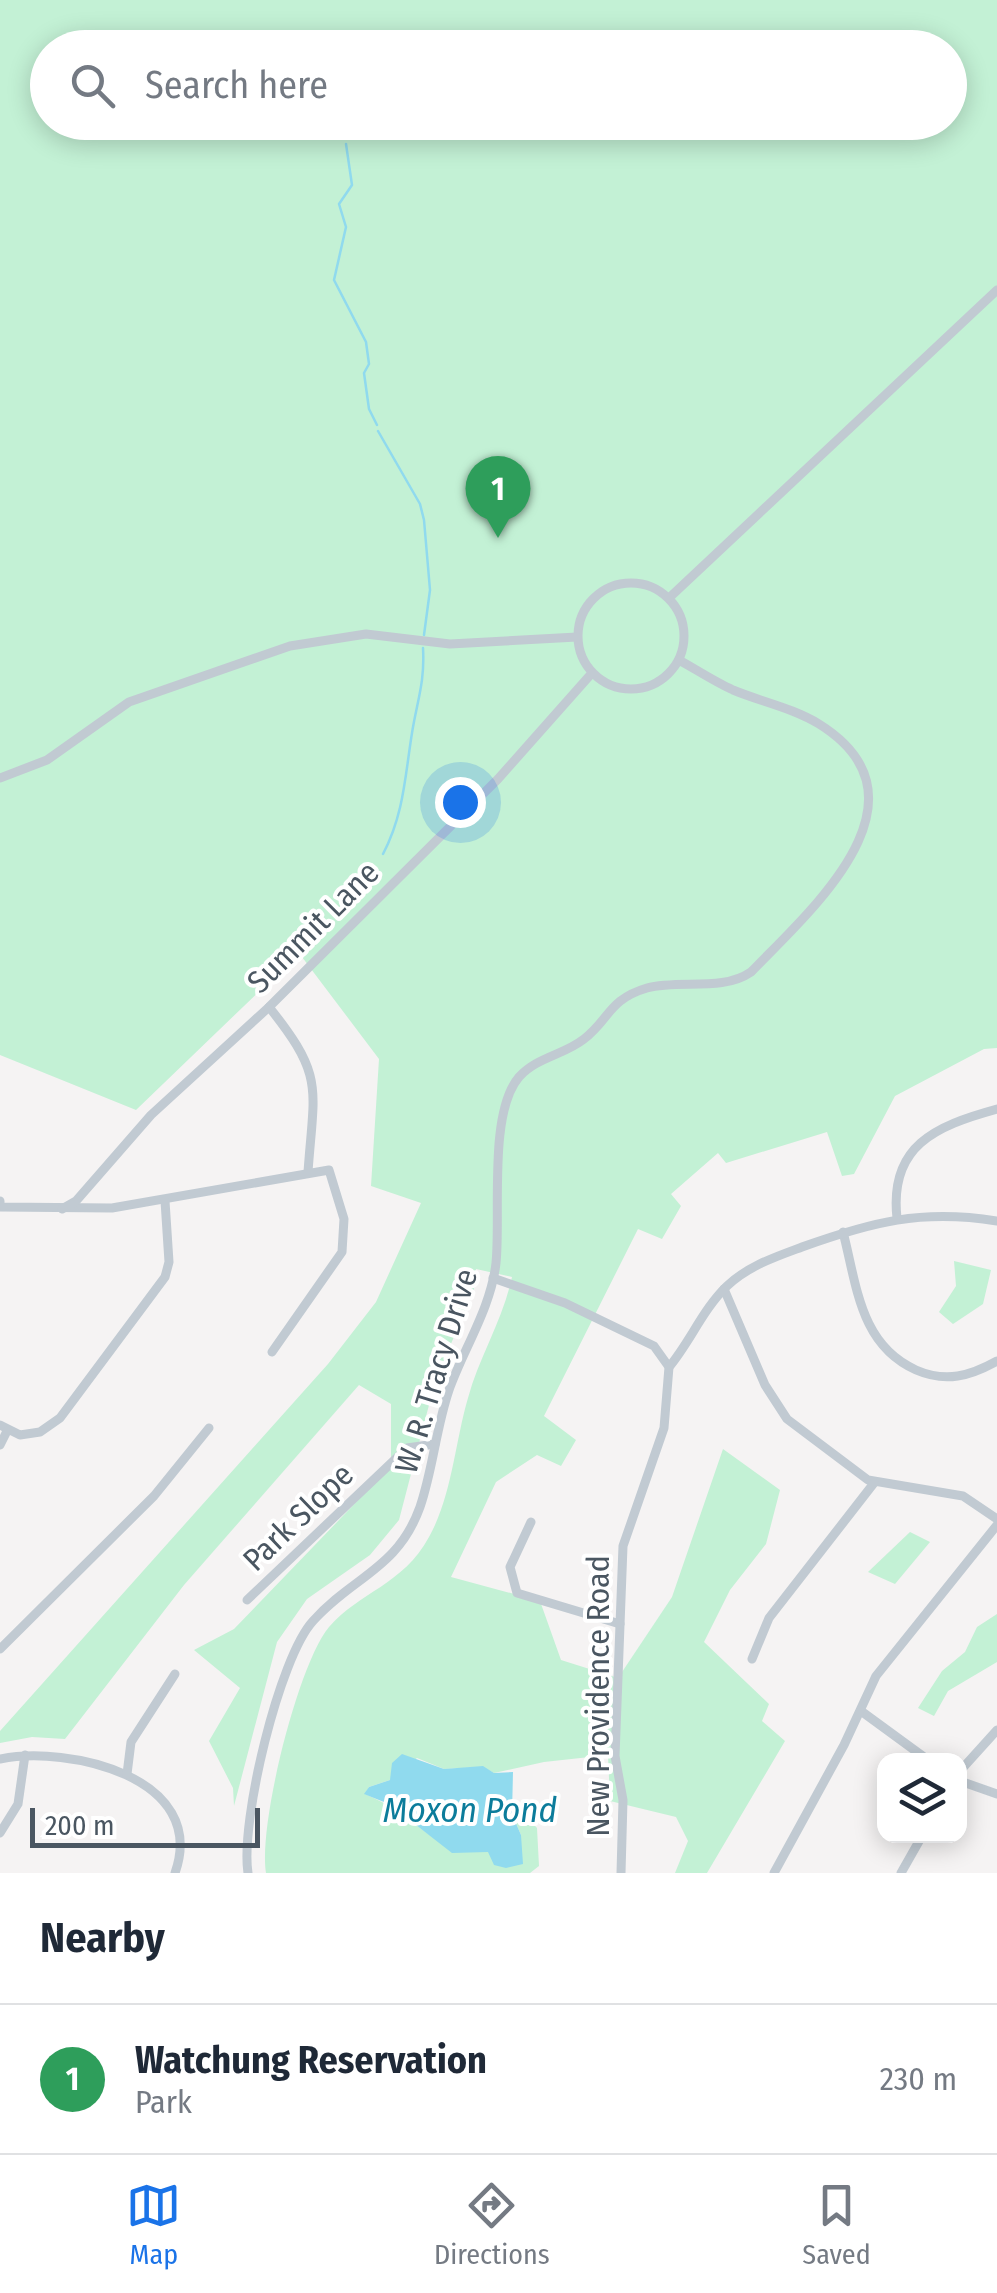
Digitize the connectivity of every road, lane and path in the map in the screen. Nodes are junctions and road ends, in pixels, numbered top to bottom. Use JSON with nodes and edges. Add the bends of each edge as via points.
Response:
{"nodes":[{"id":1,"x":997,"y":290,"type":"edge"},
{"id":2,"x":669,"y":598,"type":"junction"},
{"id":3,"x":577,"y":638,"type":"junction"},
{"id":4,"x":679,"y":660,"type":"junction"},
{"id":5,"x":592,"y":673,"type":"junction"},
{"id":6,"x":0,"y":778,"type":"edge"},
{"id":7,"x":269,"y":1006,"type":"junction"},
{"id":8,"x":997,"y":1109,"type":"edge"},
{"id":9,"x":308,"y":1172,"type":"junction"},
{"id":10,"x":166,"y":1201,"type":"junction"},
{"id":11,"x":0,"y":1204,"type":"edge"},
{"id":12,"x":62,"y":1208,"type":"junction"},
{"id":13,"x":897,"y":1218,"type":"junction"},
{"id":14,"x":997,"y":1221,"type":"edge"},
{"id":15,"x":844,"y":1232,"type":"junction"},
{"id":16,"x":494,"y":1278,"type":"junction"},
{"id":17,"x":724,"y":1290,"type":"junction"},
{"id":18,"x":272,"y":1352,"type":"dead end"},
{"id":19,"x":997,"y":1361,"type":"edge"},
{"id":20,"x":669,"y":1367,"type":"junction"},
{"id":21,"x":4,"y":1428,"type":"edge"},
{"id":22,"x":209,"y":1428,"type":"dead end"},
{"id":23,"x":435,"y":1444,"type":"junction"},
{"id":24,"x":0,"y":1445,"type":"edge"},
{"id":25,"x":874,"y":1483,"type":"junction"},
{"id":26,"x":530,"y":1522,"type":"dead end"},
{"id":27,"x":997,"y":1522,"type":"edge"},
{"id":28,"x":247,"y":1600,"type":"dead end"},
{"id":29,"x":620,"y":1624,"type":"junction"},
{"id":30,"x":0,"y":1649,"type":"edge"},
{"id":31,"x":752,"y":1659,"type":"dead end"},
{"id":32,"x":174,"y":1674,"type":"dead end"},
{"id":33,"x":861,"y":1711,"type":"junction"},
{"id":34,"x":997,"y":1730,"type":"edge"},
{"id":35,"x":918,"y":1753,"type":"edge"},
{"id":36,"x":25,"y":1755,"type":"junction"},
{"id":37,"x":0,"y":1759,"type":"edge"},
{"id":38,"x":967,"y":1763,"type":"edge"},
{"id":39,"x":127,"y":1774,"type":"junction"},
{"id":40,"x":967,"y":1783,"type":"edge"},
{"id":41,"x":997,"y":1794,"type":"edge"},
{"id":42,"x":0,"y":1833,"type":"edge"},
{"id":43,"x":918,"y":1843,"type":"edge"},
{"id":44,"x":904,"y":1872,"type":"edge"},
{"id":45,"x":176,"y":1873,"type":"edge"},
{"id":46,"x":248,"y":1873,"type":"edge"},
{"id":47,"x":620,"y":1873,"type":"edge"},
{"id":48,"x":774,"y":1873,"type":"edge"}],
"edges":[{"from":1,"to":2,"type":"street"},
{"from":2,"to":3,"type":"street","via":[[636,583],[602,591],[588,604]]},
{"from":2,"to":4,"type":"street","via":[[684,627]]},
{"from":3,"to":5,"type":"street"},
{"from":3,"to":6,"type":"street","via":[[450,644],[366,634],[290,646],[129,702],[47,760]]},
{"from":4,"to":5,"type":"street","via":[[656,684],[639,689],[622,689]]},
{"from":4,"to":16,"type":"street","name":"W. R. Tracy Drive","via":[[832,733],[858,765],[867,828],[851,860],[751,972],[731,981],[634,994],[607,1011],[584,1039],[521,1075],[504,1120]]},
{"from":5,"to":7,"type":"street","name":"Summit Lane","via":[[498,779]]},
{"from":7,"to":9,"type":"street","via":[[312,1072]]},
{"from":7,"to":12,"type":"street","name":"Summit Lane"},
{"from":8,"to":13,"type":"street","via":[[937,1132],[912,1150],[896,1180]]},
{"from":9,"to":10,"type":"street"},
{"from":9,"to":18,"type":"street","via":[[330,1170],[344,1219],[342,1252]]},
{"from":10,"to":12,"type":"street"},
{"from":10,"to":21,"type":"street","via":[[165,1277],[54,1424],[27,1435]]},
{"from":11,"to":12,"type":"street"},
{"from":13,"to":14,"type":"street"},
{"from":13,"to":15,"type":"street"},
{"from":15,"to":17,"type":"street","via":[[752,1268]]},
{"from":15,"to":19,"type":"street","via":[[867,1325],[892,1358],[948,1378]]},
{"from":16,"to":20,"type":"street","via":[[654,1346]]},
{"from":16,"to":23,"type":"street","name":"W. R. Tracy Drive"},
{"from":17,"to":20,"type":"street"},
{"from":17,"to":25,"type":"street","via":[[765,1386],[787,1419]]},
{"from":20,"to":29,"type":"street","name":"New Providence Road","via":[[664,1428],[624,1537]]},
{"from":21,"to":24,"type":"street"},
{"from":22,"to":30,"type":"street","via":[[154,1496]]},
{"from":23,"to":28,"type":"street","name":"Park Slope","via":[[408,1448]]},
{"from":23,"to":46,"type":"street","name":"W. R. Tracy Drive","via":[[424,1494],[402,1544],[325,1608],[291,1655],[248,1824]]},
{"from":25,"to":27,"type":"street","via":[[963,1496]]},
{"from":25,"to":31,"type":"street","via":[[769,1618]]},
{"from":26,"to":29,"type":"street","via":[[510,1568],[517,1593]]},
{"from":27,"to":33,"type":"street","via":[[876,1676]]},
{"from":29,"to":47,"type":"street","name":"New Providence Road"},
{"from":32,"to":39,"type":"street","via":[[131,1742]]},
{"from":33,"to":35,"type":"street"},
{"from":33,"to":48,"type":"street"},
{"from":34,"to":38,"type":"street"},
{"from":36,"to":37,"type":"street"},
{"from":36,"to":39,"type":"street","via":[[69,1756]]},
{"from":36,"to":42,"type":"street","via":[[18,1804]]},
{"from":39,"to":45,"type":"street","via":[[177,1824],[182,1847]]},
{"from":40,"to":41,"type":"street"},
{"from":43,"to":44,"type":"street"}]}
